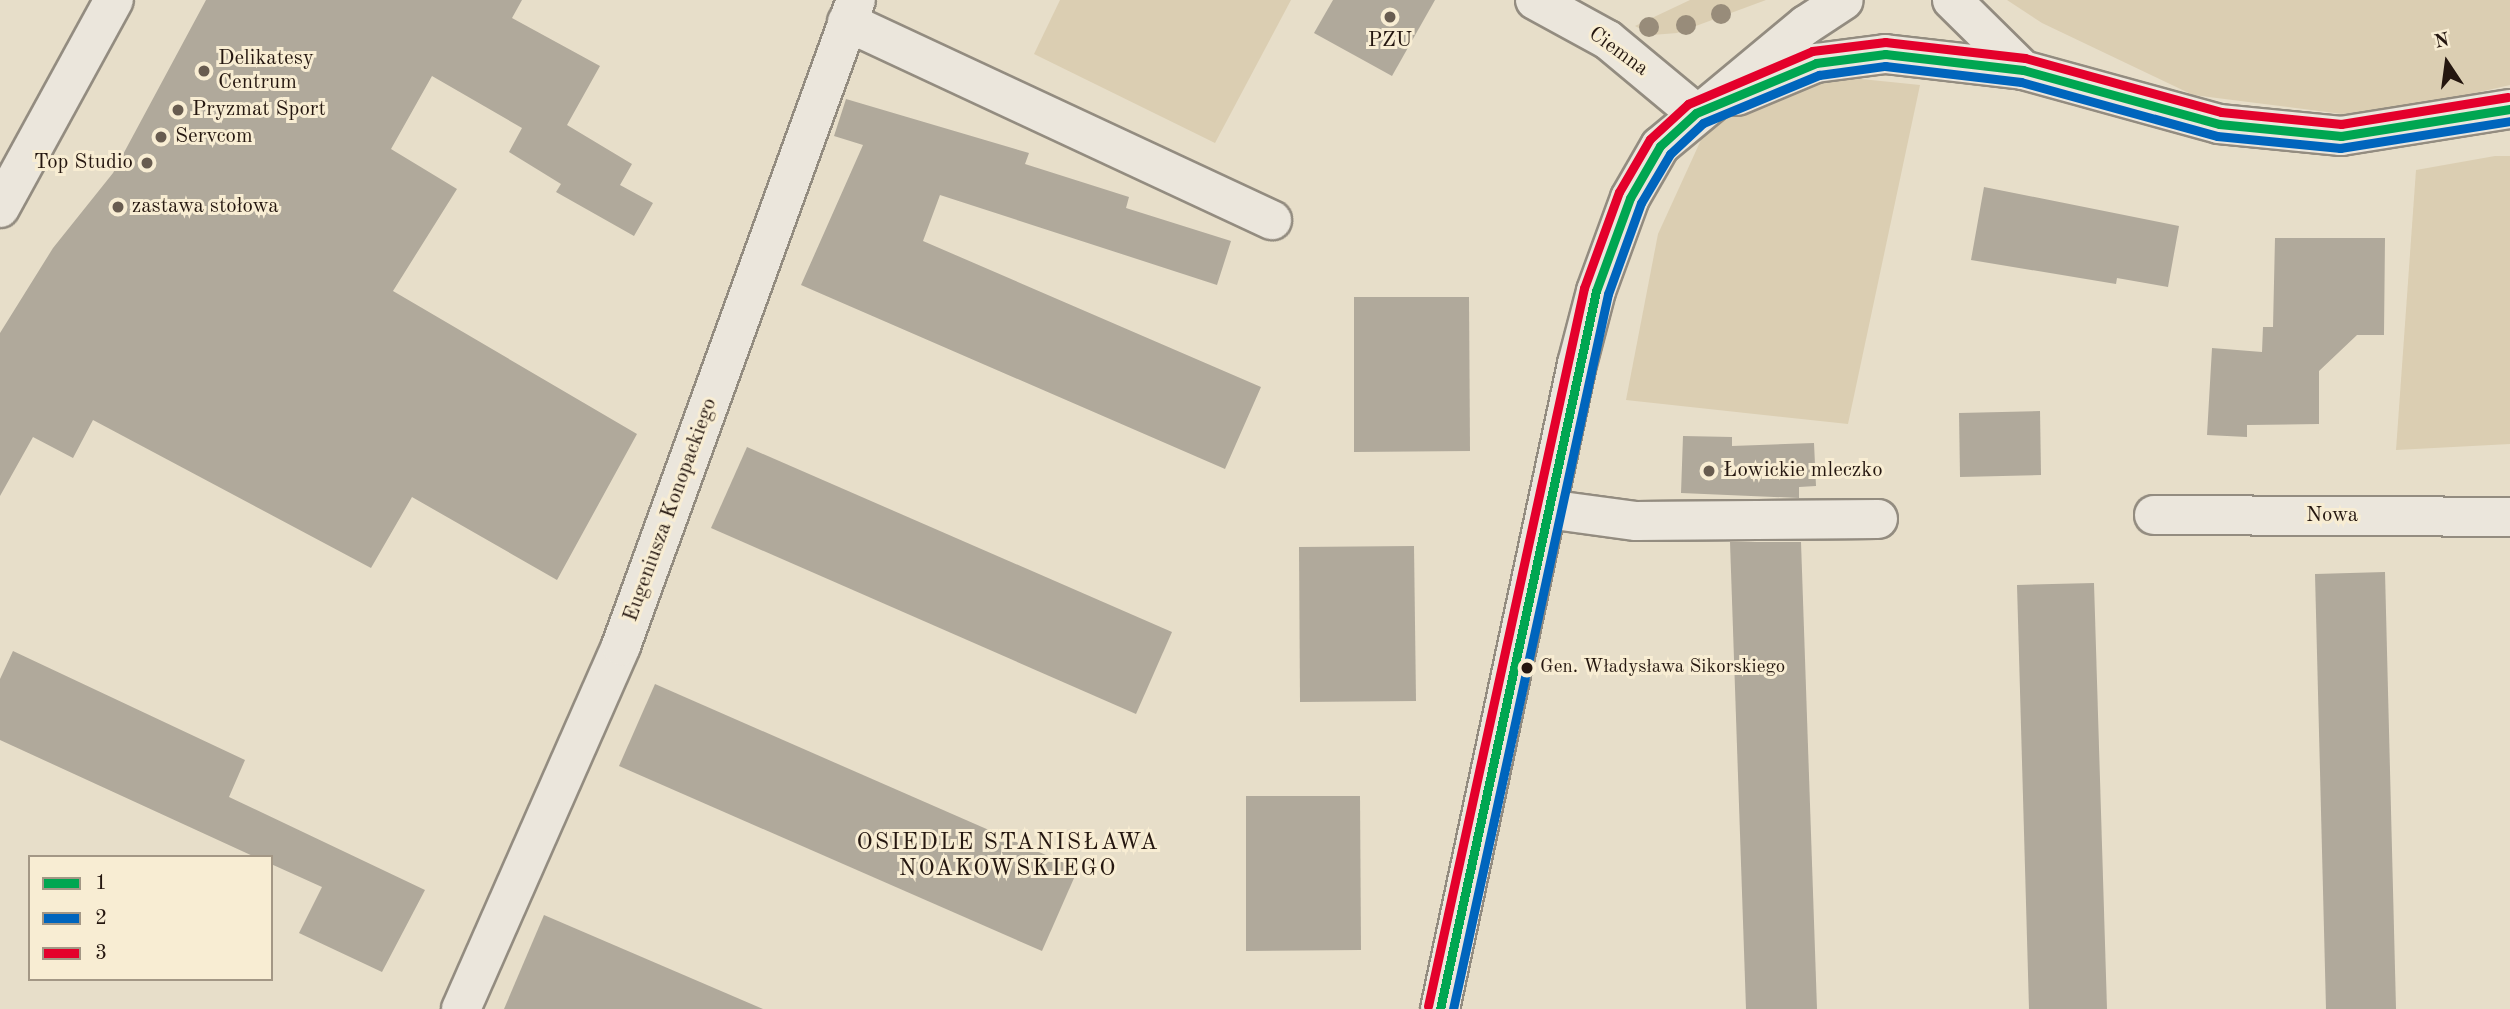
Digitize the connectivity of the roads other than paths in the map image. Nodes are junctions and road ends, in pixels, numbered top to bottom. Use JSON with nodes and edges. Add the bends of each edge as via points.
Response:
{"nodes":[{"id":1,"x":1535,"y":0,"type":"edge"},
{"id":2,"x":1844,"y":0,"type":"edge"},
{"id":3,"x":1952,"y":0,"type":"edge"},
{"id":4,"x":106,"y":3,"type":"edge"},
{"id":5,"x":851,"y":11,"type":"edge"},
{"id":6,"x":1588,"y":13,"type":"edge"},
{"id":7,"x":2023,"y":70,"type":"junction"},
{"id":8,"x":2510,"y":109,"type":"edge"},
{"id":9,"x":1696,"y":113,"type":"junction"},
{"id":10,"x":0,"y":208,"type":"edge"},
{"id":11,"x":1272,"y":220,"type":"dead end"},
{"id":12,"x":1547,"y":509,"type":"junction"},
{"id":13,"x":2154,"y":515,"type":"dead end"},
{"id":14,"x":2510,"y":517,"type":"edge"},
{"id":15,"x":1878,"y":519,"type":"dead end"},
{"id":16,"x":461,"y":1009,"type":"edge"},
{"id":17,"x":1440,"y":1009,"type":"edge"}],
"edges":[{"from":1,"to":6,"type":"street","name":"Ciemna"},
{"from":2,"to":9,"type":"street"},
{"from":3,"to":7,"type":"street"},
{"from":4,"to":10,"type":"street"},
{"from":5,"to":11,"type":"street"},
{"from":5,"to":16,"type":"street","name":"Eugeniusza Konopackiego","via":[[621,646]]},
{"from":6,"to":9,"type":"street","name":"Ciemna"},
{"from":7,"to":8,"type":"street","via":[[2219,124],[2341,136]]},
{"from":7,"to":9,"type":"street","via":[[1885,54],[1816,63]]},
{"from":9,"to":12,"type":"street","via":[[1660,146],[1630,198],[1610,251],[1577,364]]},
{"from":12,"to":15,"type":"street","via":[[1636,522]]},
{"from":12,"to":17,"type":"street"},
{"from":13,"to":14,"type":"street","name":"Nowa"}]}
